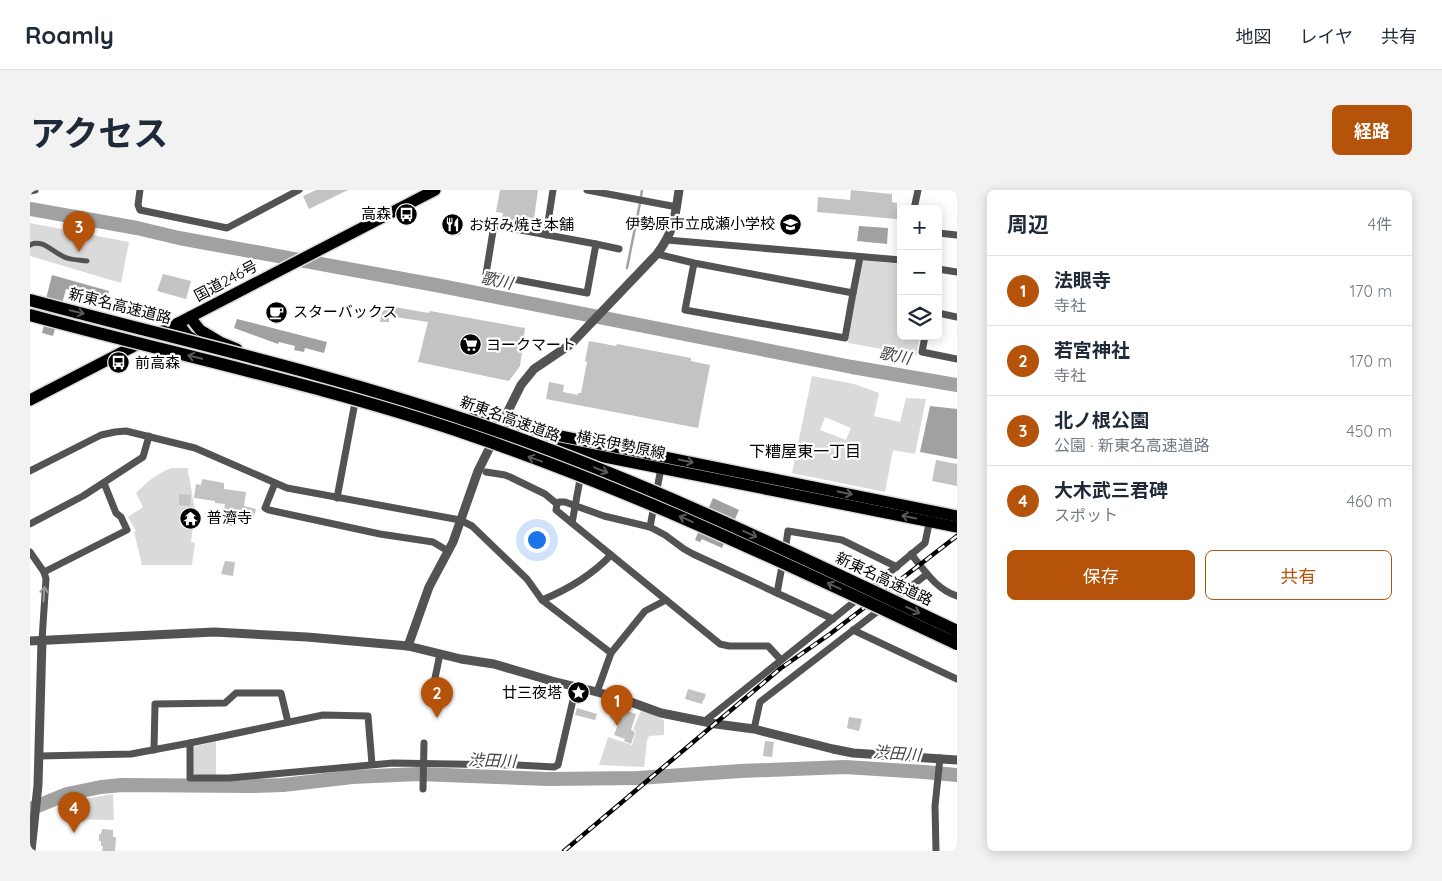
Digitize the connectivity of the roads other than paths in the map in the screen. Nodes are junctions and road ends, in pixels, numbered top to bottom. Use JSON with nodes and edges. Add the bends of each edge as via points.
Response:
{"nodes":[{"id":1,"x":30,"y":190,"type":"edge"},
{"id":2,"x":35,"y":190,"type":"edge"},
{"id":3,"x":140,"y":190,"type":"edge"},
{"id":4,"x":299,"y":190,"type":"edge"},
{"id":5,"x":435,"y":190,"type":"edge"},
{"id":6,"x":553,"y":190,"type":"edge"},
{"id":7,"x":590,"y":190,"type":"edge"},
{"id":8,"x":679,"y":190,"type":"edge"},
{"id":9,"x":918,"y":190,"type":"edge"},
{"id":10,"x":915,"y":205,"type":"edge"},
{"id":11,"x":677,"y":207,"type":"junction"},
{"id":12,"x":942,"y":233,"type":"edge"},
{"id":13,"x":546,"y":235,"type":"junction"},
{"id":14,"x":957,"y":235,"type":"edge"},
{"id":15,"x":667,"y":240,"type":"junction"},
{"id":16,"x":596,"y":244,"type":"junction"},
{"id":17,"x":30,"y":245,"type":"edge"},
{"id":18,"x":619,"y":249,"type":"dead end"},
{"id":19,"x":657,"y":254,"type":"junction"},
{"id":20,"x":860,"y":258,"type":"junction"},
{"id":21,"x":897,"y":260,"type":"edge"},
{"id":22,"x":87,"y":261,"type":"dead end"},
{"id":23,"x":694,"y":263,"type":"junction"},
{"id":24,"x":942,"y":270,"type":"edge"},
{"id":25,"x":957,"y":272,"type":"edge"},
{"id":26,"x":853,"y":293,"type":"junction"},
{"id":27,"x":30,"y":300,"type":"edge"},
{"id":28,"x":942,"y":314,"type":"edge"},
{"id":29,"x":30,"y":315,"type":"edge"},
{"id":30,"x":957,"y":316,"type":"edge"},
{"id":31,"x":190,"y":317,"type":"junction"},
{"id":32,"x":178,"y":324,"type":"junction"},
{"id":33,"x":924,"y":340,"type":"edge"},
{"id":34,"x":957,"y":359,"type":"edge"},
{"id":35,"x":356,"y":397,"type":"junction"},
{"id":36,"x":30,"y":400,"type":"edge"},
{"id":37,"x":498,"y":430,"type":"junction"},
{"id":38,"x":149,"y":436,"type":"junction"},
{"id":39,"x":585,"y":453,"type":"junction"},
{"id":40,"x":661,"y":468,"type":"junction"},
{"id":41,"x":30,"y":471,"type":"edge"},
{"id":42,"x":486,"y":472,"type":"dead end"},
{"id":43,"x":104,"y":483,"type":"junction"},
{"id":44,"x":274,"y":483,"type":"junction"},
{"id":45,"x":336,"y":498,"type":"junction"},
{"id":46,"x":557,"y":504,"type":"junction"},
{"id":47,"x":575,"y":506,"type":"junction"},
{"id":48,"x":931,"y":516,"type":"junction"},
{"id":49,"x":957,"y":516,"type":"edge"},
{"id":50,"x":460,"y":520,"type":"junction"},
{"id":51,"x":572,"y":523,"type":"junction"},
{"id":52,"x":30,"y":524,"type":"edge"},
{"id":53,"x":957,"y":527,"type":"edge"},
{"id":54,"x":650,"y":528,"type":"junction"},
{"id":55,"x":448,"y":550,"type":"junction"},
{"id":56,"x":30,"y":552,"type":"edge"},
{"id":57,"x":911,"y":554,"type":"junction"},
{"id":58,"x":611,"y":555,"type":"junction"},
{"id":59,"x":897,"y":567,"type":"junction"},
{"id":60,"x":44,"y":572,"type":"junction"},
{"id":61,"x":927,"y":574,"type":"junction"},
{"id":62,"x":777,"y":593,"type":"junction"},
{"id":63,"x":957,"y":596,"type":"edge"},
{"id":64,"x":542,"y":600,"type":"junction"},
{"id":65,"x":666,"y":600,"type":"junction"},
{"id":66,"x":833,"y":618,"type":"junction"},
{"id":67,"x":854,"y":630,"type":"junction"},
{"id":68,"x":957,"y":631,"type":"edge"},
{"id":69,"x":42,"y":640,"type":"junction"},
{"id":70,"x":30,"y":641,"type":"edge"},
{"id":71,"x":957,"y":644,"type":"edge"},
{"id":72,"x":408,"y":646,"type":"junction"},
{"id":73,"x":612,"y":653,"type":"junction"},
{"id":74,"x":440,"y":654,"type":"junction"},
{"id":75,"x":781,"y":660,"type":"junction"},
{"id":76,"x":957,"y":679,"type":"edge"},
{"id":77,"x":576,"y":687,"type":"junction"},
{"id":78,"x":597,"y":692,"type":"junction"},
{"id":79,"x":430,"y":702,"type":"dead end"},
{"id":80,"x":288,"y":722,"type":"junction"},
{"id":81,"x":706,"y":722,"type":"junction"},
{"id":82,"x":754,"y":729,"type":"junction"},
{"id":83,"x":424,"y":742,"type":"dead end"},
{"id":84,"x":190,"y":743,"type":"junction"},
{"id":85,"x":154,"y":750,"type":"junction"},
{"id":86,"x":40,"y":756,"type":"junction"},
{"id":87,"x":957,"y":760,"type":"edge"},
{"id":88,"x":940,"y":761,"type":"junction"},
{"id":89,"x":372,"y":764,"type":"junction"},
{"id":90,"x":423,"y":765,"type":"junction"},
{"id":91,"x":423,"y":789,"type":"dead end"},
{"id":92,"x":35,"y":792,"type":"edge"},
{"id":93,"x":30,"y":851,"type":"edge"},
{"id":94,"x":936,"y":851,"type":"edge"}],
"edges":[{"from":1,"to":2,"type":"street"},
{"from":3,"to":4,"type":"street","via":[[140,210],[227,228]]},
{"from":5,"to":31,"type":"main road","name":"国道246号"},
{"from":6,"to":13,"type":"street"},
{"from":7,"to":11,"type":"street"},
{"from":8,"to":11,"type":"street"},
{"from":9,"to":10,"type":"street"},
{"from":11,"to":15,"type":"street"},
{"from":12,"to":14,"type":"street"},
{"from":13,"to":16,"type":"street"},
{"from":13,"to":16,"type":"street","via":[[494,225],[486,274],[587,294]]},
{"from":15,"to":19,"type":"street"},
{"from":15,"to":20,"type":"street"},
{"from":16,"to":18,"type":"street"},
{"from":17,"to":22,"type":"street","via":[[41,243],[64,257]]},
{"from":19,"to":23,"type":"street"},
{"from":19,"to":37,"type":"street","via":[[564,350],[527,376]]},
{"from":20,"to":21,"type":"street"},
{"from":20,"to":26,"type":"street"},
{"from":23,"to":26,"type":"street"},
{"from":23,"to":26,"type":"street","via":[[685,310],[845,338]]},
{"from":24,"to":25,"type":"street"},
{"from":27,"to":68,"type":"highway","name":"新東名高速道路","one_way":true,"bridge":true,"via":[[291,367],[475,423],[680,503]]},
{"from":28,"to":30,"type":"street"},
{"from":71,"to":29,"type":"highway","name":"新東名高速道路","one_way":true,"bridge":true,"via":[[676,514],[469,435],[276,378]]},
{"from":31,"to":32,"type":"main road","name":"国道246号"},
{"from":31,"to":37,"type":"main road","name":"横浜伊勢原線","via":[[200,330],[220,342],[267,362]]},
{"from":32,"to":35,"type":"main road","name":"横浜伊勢原線","via":[[188,336],[214,351],[265,371]]},
{"from":32,"to":36,"type":"main road","name":"国道246号"},
{"from":33,"to":34,"type":"street","via":[[922,352]]},
{"from":35,"to":37,"type":"main road","name":"横浜伊勢原線"},
{"from":35,"to":45,"type":"street"},
{"from":37,"to":39,"type":"main road","name":"横浜伊勢原線"},
{"from":37,"to":48,"type":"main road","name":"横浜伊勢原線","one_way":true},
{"from":37,"to":50,"type":"street"},
{"from":38,"to":41,"type":"street","via":[[126,431],[100,435]]},
{"from":38,"to":43,"type":"street","via":[[144,457]]},
{"from":38,"to":44,"type":"street","via":[[195,448]]},
{"from":39,"to":40,"type":"main road","name":"横浜伊勢原線"},
{"from":39,"to":47,"type":"street"},
{"from":48,"to":40,"type":"main road","name":"横浜伊勢原線","one_way":true},
{"from":40,"to":54,"type":"street"},
{"from":42,"to":46,"type":"street","via":[[510,477],[545,494]]},
{"from":43,"to":52,"type":"street"},
{"from":43,"to":60,"type":"street","via":[[126,530]]},
{"from":44,"to":45,"type":"street"},
{"from":44,"to":55,"type":"street","via":[[265,508],[269,510],[433,542]]},
{"from":45,"to":50,"type":"street"},
{"from":46,"to":47,"type":"street","via":[[562,501]]},
{"from":46,"to":51,"type":"street","via":[[556,510]]},
{"from":47,"to":51,"type":"street"},
{"from":47,"to":54,"type":"street"},
{"from":48,"to":49,"type":"main road","name":"横浜伊勢原線"},
{"from":48,"to":53,"type":"main road","name":"横浜伊勢原線"},
{"from":48,"to":57,"type":"street","via":[[925,543]]},
{"from":50,"to":55,"type":"street"},
{"from":50,"to":64,"type":"street","via":[[472,526],[527,579]]},
{"from":51,"to":58,"type":"street"},
{"from":54,"to":62,"type":"street","via":[[688,551]]},
{"from":55,"to":72,"type":"street","via":[[429,587]]},
{"from":56,"to":60,"type":"street"},
{"from":57,"to":59,"type":"street"},
{"from":57,"to":61,"type":"street"},
{"from":58,"to":64,"type":"street","via":[[565,591]]},
{"from":58,"to":65,"type":"street"},
{"from":59,"to":62,"type":"street","via":[[842,540],[788,531]]},
{"from":59,"to":66,"type":"street"},
{"from":69,"to":60,"type":"street","one_way":true},
{"from":61,"to":63,"type":"street","via":[[943,590]]},
{"from":61,"to":67,"type":"street"},
{"from":62,"to":66,"type":"street"},
{"from":64,"to":73,"type":"street"},
{"from":65,"to":73,"type":"street","via":[[645,612]]},
{"from":65,"to":75,"type":"street","via":[[720,644],[768,646]]},
{"from":66,"to":75,"type":"street"},
{"from":67,"to":76,"type":"street"},
{"from":67,"to":82,"type":"street","via":[[760,702]]},
{"from":69,"to":70,"type":"street"},
{"from":69,"to":72,"type":"street","via":[[214,632]]},
{"from":69,"to":86,"type":"street"},
{"from":72,"to":74,"type":"street"},
{"from":73,"to":78,"type":"street"},
{"from":74,"to":77,"type":"street","via":[[494,664]]},
{"from":74,"to":79,"type":"street"},
{"from":75,"to":81,"type":"street"},
{"from":77,"to":78,"type":"street"},
{"from":77,"to":90,"type":"street","via":[[558,765],[554,768]]},
{"from":78,"to":81,"type":"street","via":[[661,713]]},
{"from":80,"to":84,"type":"street"},
{"from":80,"to":85,"type":"street","via":[[281,693],[236,693],[225,703],[155,704]]},
{"from":80,"to":89,"type":"street","via":[[323,715],[368,716]]},
{"from":81,"to":82,"type":"street"},
{"from":82,"to":88,"type":"street","via":[[853,753]]},
{"from":83,"to":90,"type":"street"},
{"from":84,"to":85,"type":"street"},
{"from":84,"to":89,"type":"street","via":[[190,778],[228,778]]},
{"from":85,"to":86,"type":"street","via":[[131,754]]},
{"from":86,"to":92,"type":"street"},
{"from":87,"to":88,"type":"street"},
{"from":88,"to":94,"type":"street","via":[[935,806]]},
{"from":89,"to":90,"type":"street"},
{"from":90,"to":91,"type":"street"},
{"from":92,"to":93,"type":"street"}]}
